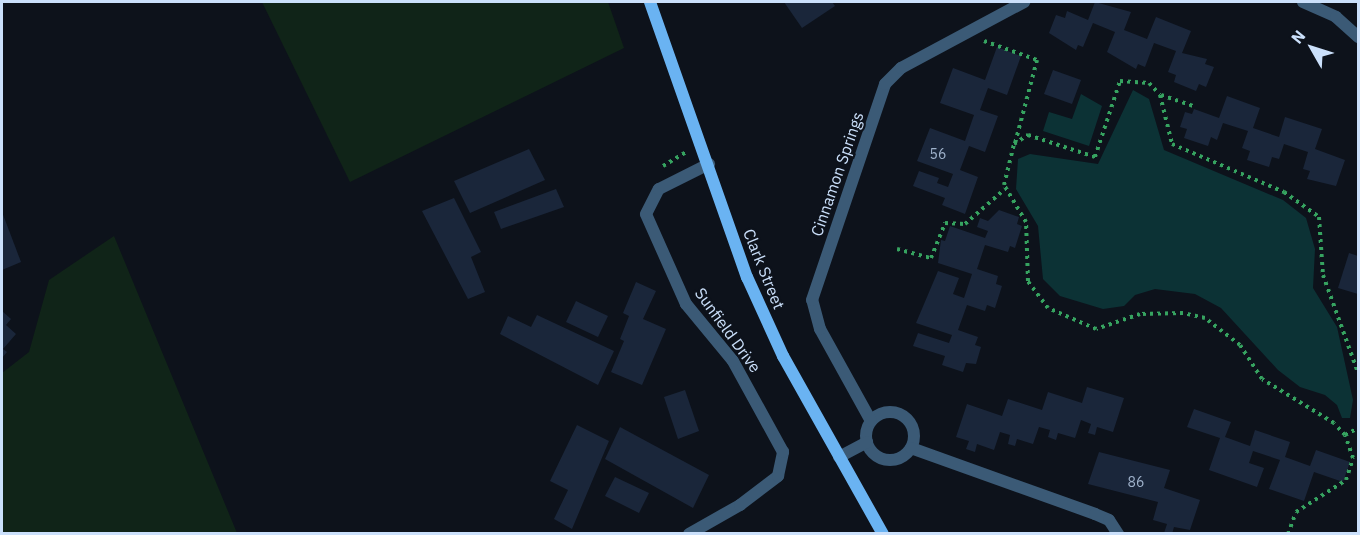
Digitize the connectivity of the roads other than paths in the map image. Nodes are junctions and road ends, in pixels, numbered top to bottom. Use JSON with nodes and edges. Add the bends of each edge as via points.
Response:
{"nodes":[{"id":1,"x":650,"y":2,"type":"edge"},
{"id":2,"x":1024,"y":2,"type":"edge"},
{"id":3,"x":1303,"y":2,"type":"edge"},
{"id":4,"x":1359,"y":37,"type":"edge"},
{"id":5,"x":709,"y":164,"type":"junction"},
{"id":6,"x":871,"y":421,"type":"junction"},
{"id":7,"x":867,"y":442,"type":"junction"},
{"id":8,"x":911,"y":448,"type":"junction"},
{"id":9,"x":840,"y":457,"type":"junction"},
{"id":10,"x":689,"y":534,"type":"edge"},
{"id":11,"x":883,"y":534,"type":"edge"},
{"id":12,"x":1118,"y":534,"type":"edge"}],
"edges":[{"from":1,"to":5,"type":"main road","name":"Clark Street"},
{"from":2,"to":6,"type":"street","name":"Cinnamon Springs","via":[[896,71],[885,84],[813,292],[819,329]]},
{"from":3,"to":4,"type":"street","via":[[1336,17]]},
{"from":5,"to":9,"type":"main road","name":"Clark Street","via":[[747,277]]},
{"from":5,"to":10,"type":"street","name":"Sunfield Drive","via":[[659,189],[646,214],[686,304],[733,361],[783,452],[778,476],[740,505]]},
{"from":6,"to":7,"type":"street"},
{"from":6,"to":8,"type":"street","via":[[883,413],[904,416],[915,434]]},
{"from":7,"to":8,"type":"street","via":[[874,454],[887,460],[901,458]]},
{"from":7,"to":9,"type":"street"},
{"from":8,"to":12,"type":"street","via":[[1095,514],[1109,520]]},
{"from":9,"to":11,"type":"main road","name":"Clark Street"}]}
